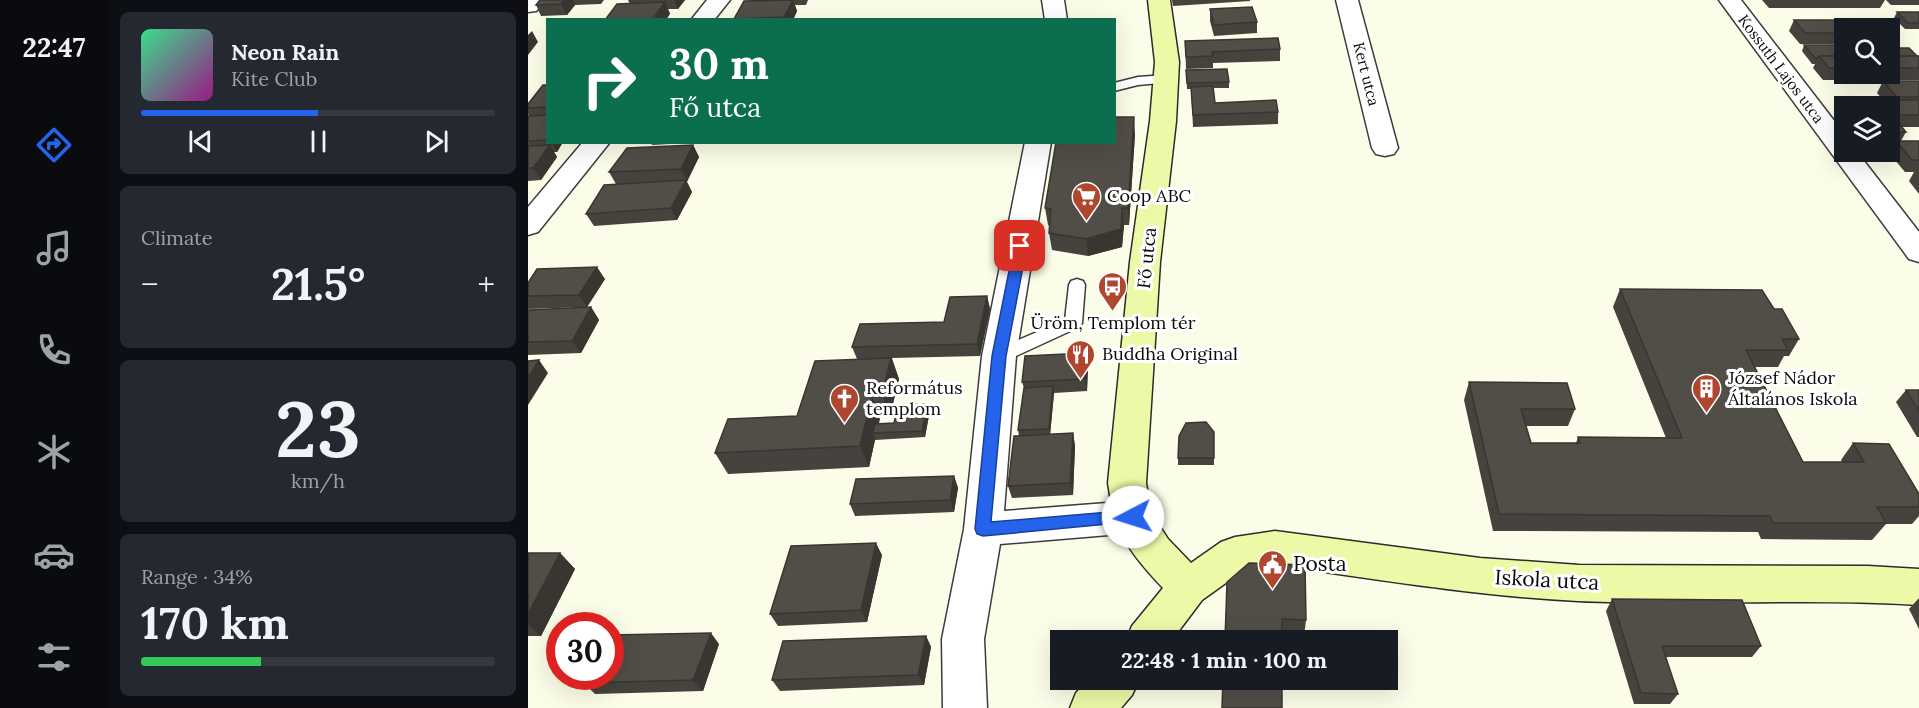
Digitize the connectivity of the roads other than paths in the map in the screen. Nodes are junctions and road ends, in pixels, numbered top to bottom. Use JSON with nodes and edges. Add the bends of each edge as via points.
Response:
{"nodes":[{"id":1,"x":538,"y":0,"type":"edge"},
{"id":2,"x":718,"y":0,"type":"edge"},
{"id":3,"x":1053,"y":0,"type":"edge"},
{"id":4,"x":1159,"y":0,"type":"edge"},
{"id":5,"x":1347,"y":0,"type":"edge"},
{"id":6,"x":1730,"y":0,"type":"edge"},
{"id":7,"x":528,"y":6,"type":"edge"},
{"id":8,"x":704,"y":18,"type":"edge"},
{"id":9,"x":1056,"y":18,"type":"edge"},
{"id":10,"x":1166,"y":79,"type":"junction"},
{"id":11,"x":1116,"y":86,"type":"edge"},
{"id":12,"x":595,"y":144,"type":"edge"},
{"id":13,"x":1038,"y":144,"type":"edge"},
{"id":14,"x":1385,"y":148,"type":"dead end"},
{"id":15,"x":528,"y":226,"type":"edge"},
{"id":16,"x":1919,"y":252,"type":"edge"},
{"id":17,"x":1077,"y":285,"type":"dead end"},
{"id":18,"x":999,"y":356,"type":"junction"},
{"id":19,"x":1133,"y":517,"type":"junction"},
{"id":20,"x":983,"y":529,"type":"junction"},
{"id":21,"x":1188,"y":587,"type":"junction"},
{"id":22,"x":1919,"y":587,"type":"edge"},
{"id":23,"x":1155,"y":630,"type":"edge"},
{"id":24,"x":1109,"y":690,"type":"edge"},
{"id":25,"x":1122,"y":690,"type":"edge"},
{"id":26,"x":965,"y":708,"type":"edge"},
{"id":27,"x":1092,"y":708,"type":"edge"},
{"id":28,"x":1129,"y":708,"type":"edge"}],
"edges":[{"from":1,"to":7,"type":"street"},
{"from":2,"to":8,"type":"street"},
{"from":3,"to":9,"type":"street"},
{"from":4,"to":10,"type":"street","name":"Fő utca"},
{"from":5,"to":14,"type":"street","name":"Kert utca"},
{"from":6,"to":16,"type":"street","name":"Kossuth Lajos utca"},
{"from":10,"to":11,"type":"lane"},
{"from":10,"to":19,"type":"street","name":"Fő utca","via":[[1145,262],[1127,483]]},
{"from":12,"to":15,"type":"street"},
{"from":13,"to":18,"type":"street"},
{"from":17,"to":18,"type":"lane","via":[[1073,323]]},
{"from":18,"to":20,"type":"street"},
{"from":19,"to":20,"type":"street"},
{"from":19,"to":21,"type":"street","name":"Fő utca","via":[[1154,551]]},
{"from":20,"to":26,"type":"street","via":[[963,639]]},
{"from":21,"to":22,"type":"street","name":"Iskola utca","via":[[1235,554],[1275,548],[1480,576],[1579,584]]},
{"from":21,"to":23,"type":"street"},
{"from":24,"to":27,"type":"street"},
{"from":25,"to":28,"type":"street"}]}
